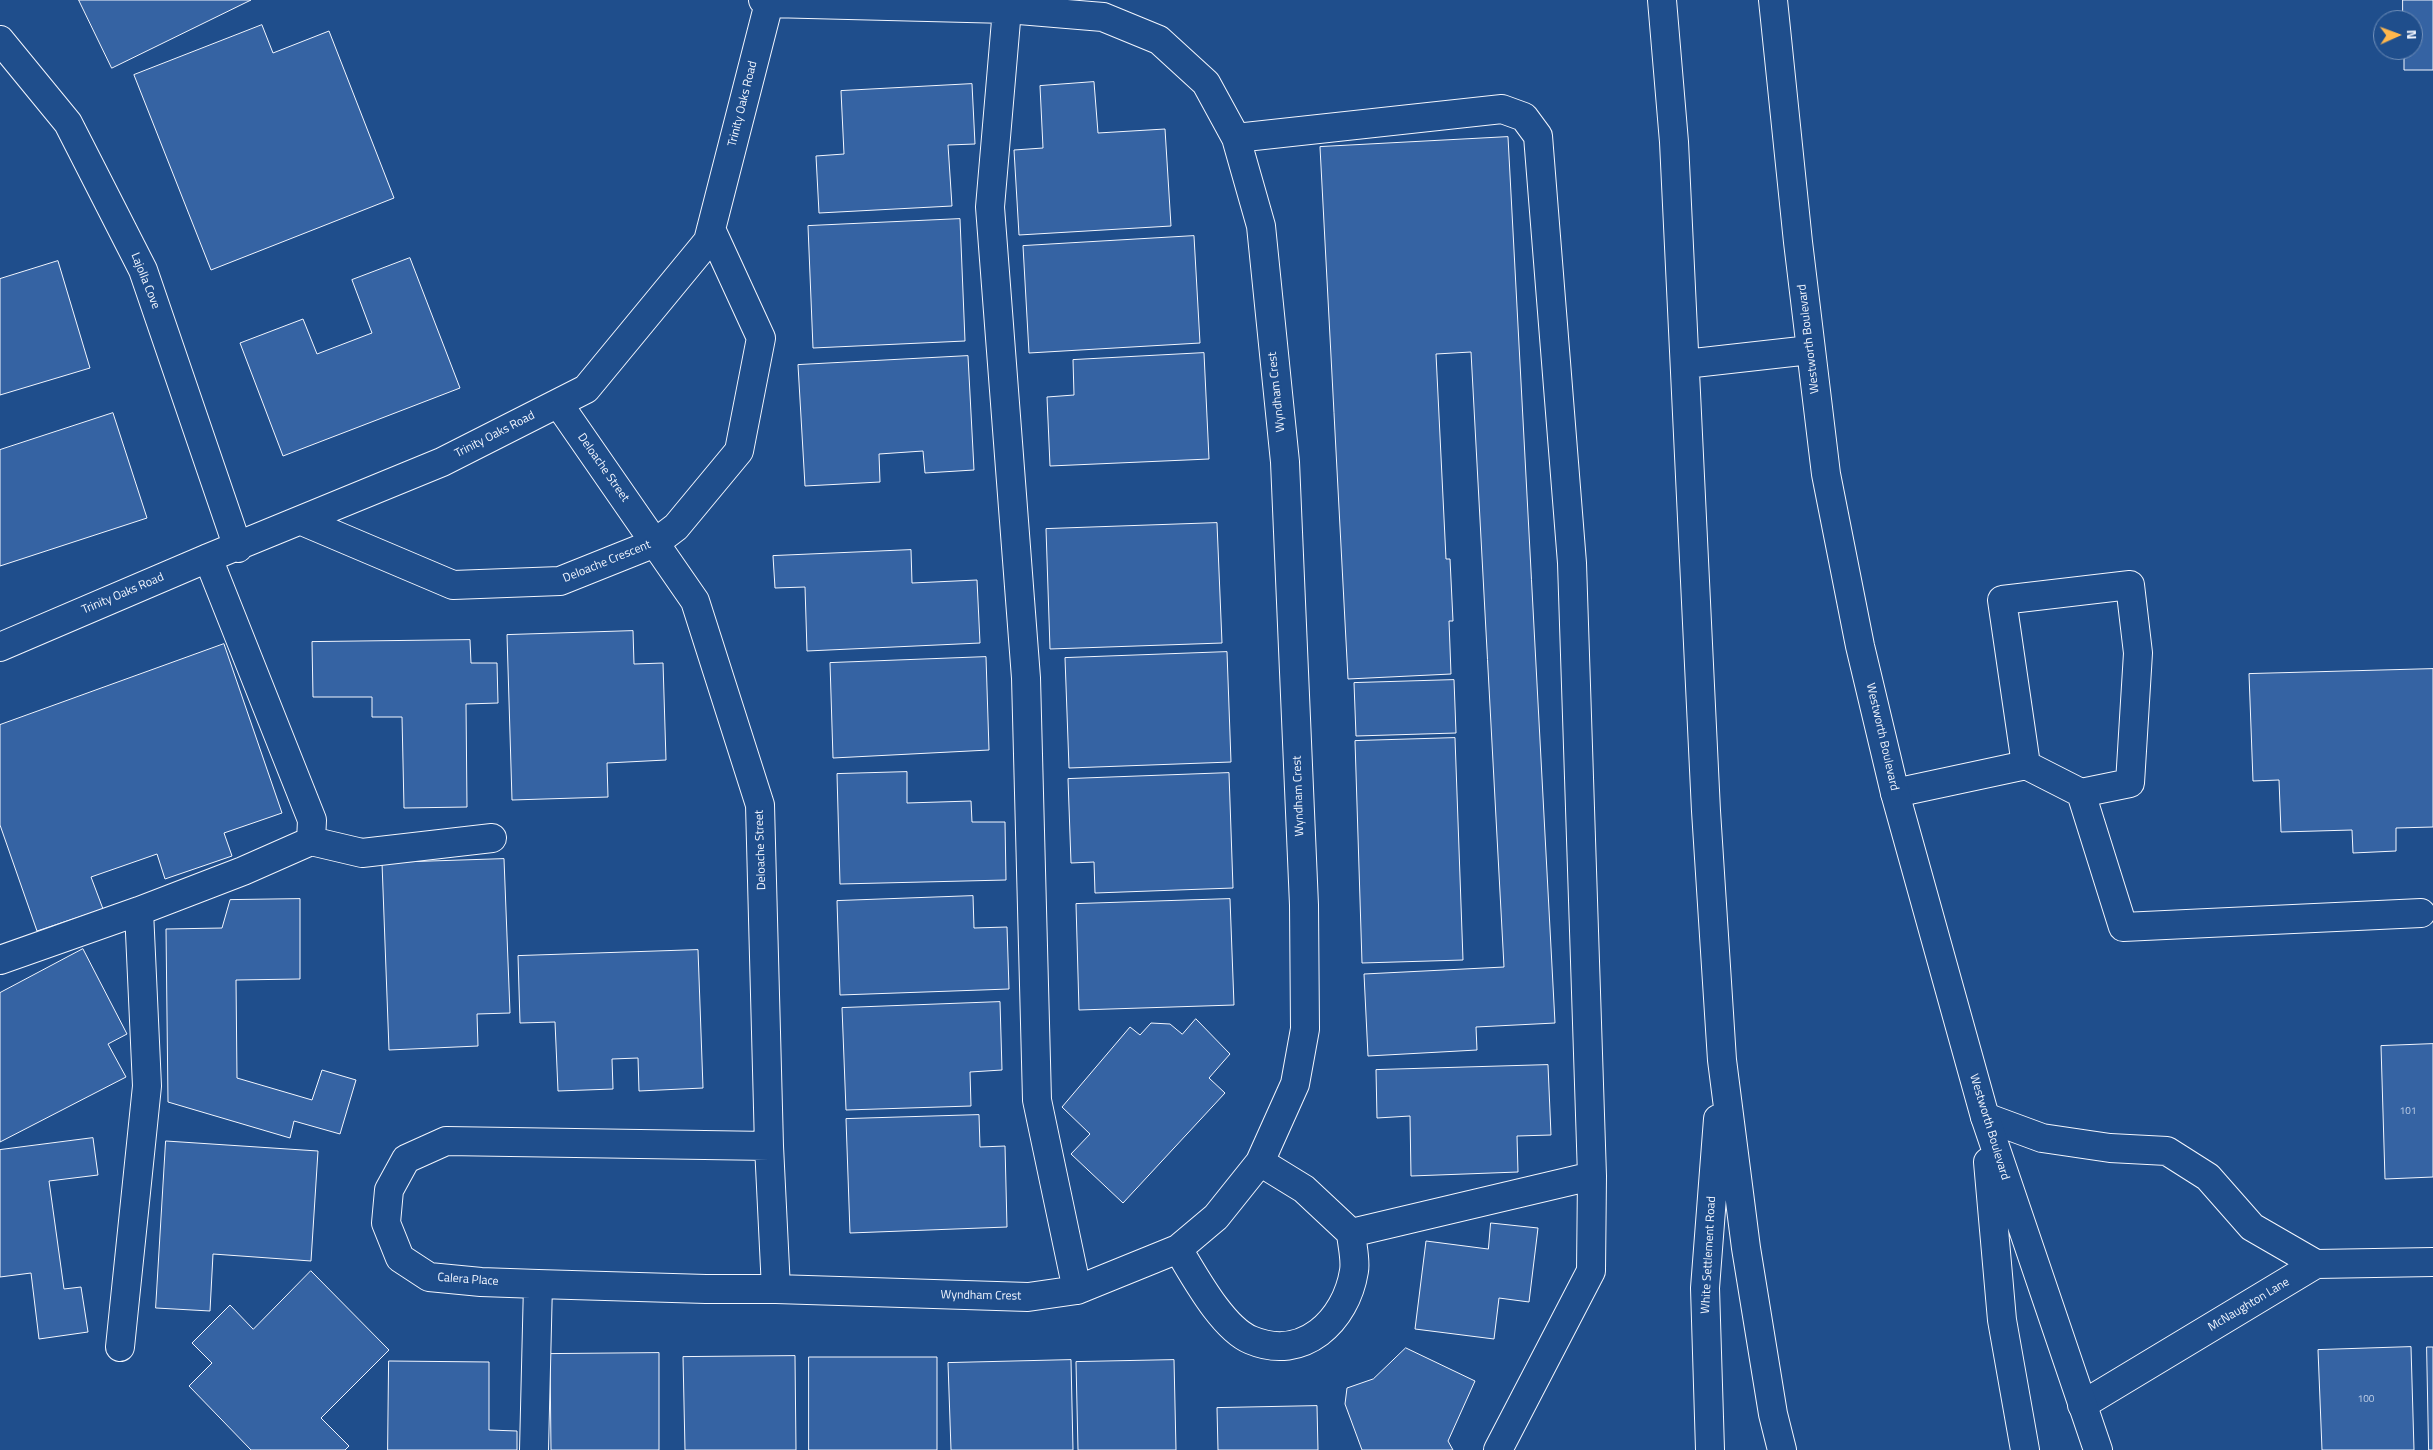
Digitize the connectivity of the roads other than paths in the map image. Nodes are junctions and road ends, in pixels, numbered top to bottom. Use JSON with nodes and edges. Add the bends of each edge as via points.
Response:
{"nodes":[{"id":1,"x":1662,"y":0,"type":"edge"},
{"id":2,"x":1773,"y":0,"type":"edge"},
{"id":3,"x":766,"y":2,"type":"edge"},
{"id":4,"x":1007,"y":9,"type":"junction"},
{"id":5,"x":0,"y":40,"type":"edge"},
{"id":6,"x":1236,"y":138,"type":"junction"},
{"id":7,"x":711,"y":229,"type":"junction"},
{"id":8,"x":1810,"y":350,"type":"junction"},
{"id":9,"x":1685,"y":364,"type":"junction"},
{"id":10,"x":558,"y":403,"type":"junction"},
{"id":11,"x":302,"y":521,"type":"junction"},
{"id":12,"x":655,"y":543,"type":"junction"},
{"id":13,"x":238,"y":548,"type":"junction"},
{"id":14,"x":208,"y":558,"type":"junction"},
{"id":15,"x":0,"y":647,"type":"edge"},
{"id":16,"x":2026,"y":765,"type":"junction"},
{"id":17,"x":1895,"y":793,"type":"junction"},
{"id":18,"x":2081,"y":793,"type":"junction"},
{"id":19,"x":492,"y":838,"type":"dead end"},
{"id":20,"x":311,"y":841,"type":"junction"},
{"id":21,"x":139,"y":911,"type":"junction"},
{"id":22,"x":2421,"y":913,"type":"dead end"},
{"id":23,"x":0,"y":960,"type":"edge"},
{"id":24,"x":1722,"y":1060,"type":"junction"},
{"id":25,"x":1984,"y":1117,"type":"junction"},
{"id":26,"x":769,"y":1146,"type":"junction"},
{"id":27,"x":1260,"y":1162,"type":"junction"},
{"id":28,"x":1592,"y":1176,"type":"junction"},
{"id":29,"x":1351,"y":1233,"type":"junction"},
{"id":30,"x":1178,"y":1249,"type":"junction"},
{"id":31,"x":2433,"y":1262,"type":"edge"},
{"id":32,"x":2316,"y":1264,"type":"junction"},
{"id":33,"x":538,"y":1284,"type":"junction"},
{"id":34,"x":776,"y":1289,"type":"junction"},
{"id":35,"x":1077,"y":1290,"type":"junction"},
{"id":36,"x":120,"y":1347,"type":"dead end"},
{"id":37,"x":2082,"y":1405,"type":"junction"},
{"id":38,"x":534,"y":1450,"type":"edge"},
{"id":39,"x":1498,"y":1450,"type":"edge"},
{"id":40,"x":1710,"y":1450,"type":"edge"},
{"id":41,"x":1782,"y":1450,"type":"edge"},
{"id":42,"x":2025,"y":1450,"type":"edge"},
{"id":43,"x":2098,"y":1450,"type":"edge"}],
"edges":[{"from":1,"to":9,"type":"street","via":[[1674,142]]},
{"from":2,"to":8,"type":"street","name":"Westworth Boulevard"},
{"from":3,"to":4,"type":"street","name":"Wyndham Crest"},
{"from":3,"to":7,"type":"street","name":"Trinity Oaks Road"},
{"from":4,"to":6,"type":"street","name":"Wyndham Crest","via":[[1103,17],[1159,40],[1206,83]]},
{"from":4,"to":35,"type":"street","via":[[990,207],[1026,678],[1037,1100]]},
{"from":5,"to":13,"type":"street","name":"Lajolla Cove","via":[[68,123],[143,270]]},
{"from":6,"to":27,"type":"street","name":"Wyndham Crest","via":[[1261,226],[1285,462],[1304,904],[1305,1028],[1295,1084]]},
{"from":6,"to":28,"type":"street","via":[[1502,109],[1524,117],[1538,136],[1572,563]]},
{"from":7,"to":10,"type":"street","name":"Trinity Oaks Road","via":[[708,241],[586,389]]},
{"from":7,"to":12,"type":"street","name":"Deloache Crescent","via":[[761,338],[739,451],[676,527]]},
{"from":8,"to":9,"type":"street"},
{"from":8,"to":17,"type":"street","name":"Westworth Boulevard","via":[[1842,565]]},
{"from":9,"to":24,"type":"street"},
{"from":10,"to":11,"type":"street","name":"Trinity Oaks Road","via":[[442,462]]},
{"from":10,"to":12,"type":"street","name":"Deloache Street"},
{"from":11,"to":12,"type":"street","name":"Deloache Crescent","via":[[453,585],[560,581]]},
{"from":11,"to":13,"type":"street","name":"Trinity Oaks Road"},
{"from":12,"to":26,"type":"street","name":"Deloache Street","via":[[695,601],[760,805]]},
{"from":13,"to":14,"type":"street","name":"Trinity Oaks Road"},
{"from":14,"to":15,"type":"street","name":"Trinity Oaks Road"},
{"from":14,"to":20,"type":"street","via":[[312,820]]},
{"from":16,"to":17,"type":"street"},
{"from":16,"to":18,"type":"street"},
{"from":16,"to":18,"type":"street","via":[[2002,600],[2130,585],[2138,653],[2130,783]]},
{"from":17,"to":25,"type":"street","name":"Westworth Boulevard"},
{"from":18,"to":22,"type":"street","via":[[2123,927]]},
{"from":19,"to":20,"type":"street","via":[[362,853]]},
{"from":20,"to":21,"type":"street"},
{"from":21,"to":23,"type":"street"},
{"from":21,"to":36,"type":"street","via":[[147,1086]]},
{"from":24,"to":40,"type":"street","name":"White Settlement Road","via":[[1705,1288]]},
{"from":24,"to":41,"type":"street","via":[[1746,1248],[1773,1414]]},
{"from":25,"to":32,"type":"street","via":[[2042,1138],[2110,1148],[2168,1151],[2208,1177],[2252,1227]]},
{"from":25,"to":37,"type":"street","name":"Westworth Boulevard"},
{"from":25,"to":42,"type":"street","via":[[2002,1320]]},
{"from":26,"to":33,"type":"street","name":"Calera Place","via":[[446,1141],[406,1159],[390,1190],[386,1223],[400,1258],[429,1277]]},
{"from":26,"to":34,"type":"street","name":"Deloache Street"},
{"from":27,"to":29,"type":"street","via":[[1304,1188]]},
{"from":27,"to":30,"type":"street","name":"Wyndham Crest","via":[[1216,1217]]},
{"from":28,"to":29,"type":"street"},
{"from":28,"to":39,"type":"street","via":[[1591,1271]]},
{"from":29,"to":30,"type":"street","via":[[1355,1270],[1346,1300],[1333,1320],[1328,1327],[1300,1343],[1275,1346],[1250,1340],[1225,1319]]},
{"from":30,"to":35,"type":"street","name":"Wyndham Crest"},
{"from":31,"to":32,"type":"street"},
{"from":32,"to":37,"type":"street","name":"McNaughton Lane"},
{"from":33,"to":34,"type":"street","name":"Calera Place"},
{"from":33,"to":38,"type":"street"},
{"from":34,"to":35,"type":"street","name":"Wyndham Crest","via":[[1019,1297]]},
{"from":37,"to":43,"type":"street","name":"Westworth Boulevard"}]}
